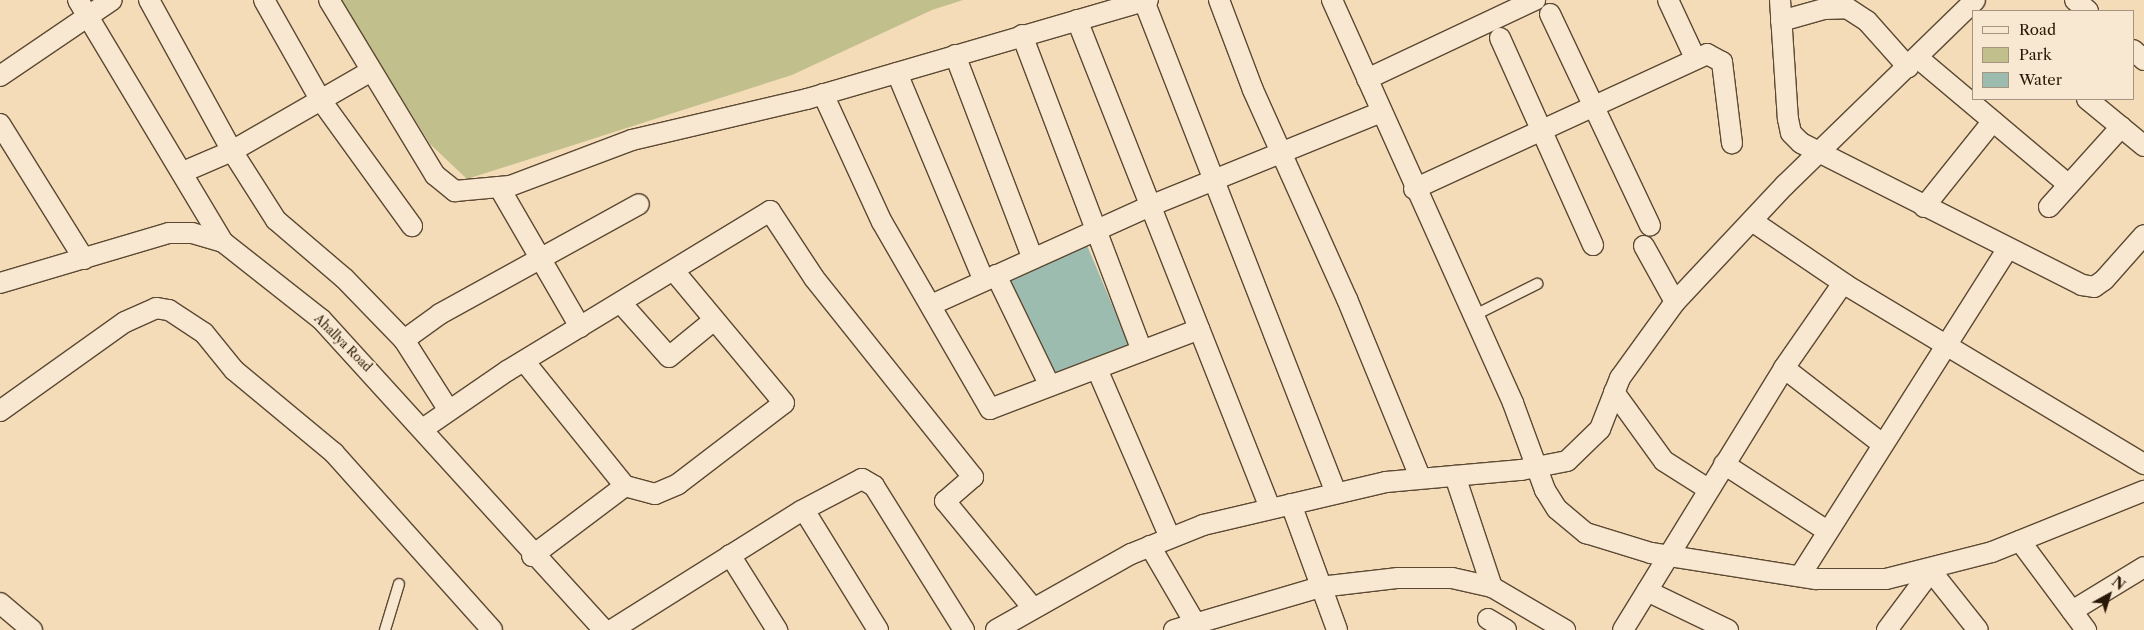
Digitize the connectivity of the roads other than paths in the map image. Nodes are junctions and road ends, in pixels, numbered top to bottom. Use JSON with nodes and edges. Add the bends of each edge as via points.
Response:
{"nodes":[{"id":1,"x":112,"y":0,"type":"edge"},
{"id":2,"x":149,"y":0,"type":"edge"},
{"id":3,"x":264,"y":0,"type":"edge"},
{"id":4,"x":329,"y":0,"type":"edge"},
{"id":5,"x":1219,"y":0,"type":"edge"},
{"id":6,"x":1332,"y":0,"type":"edge"},
{"id":7,"x":1535,"y":0,"type":"edge"},
{"id":8,"x":1668,"y":0,"type":"edge"},
{"id":9,"x":1780,"y":0,"type":"edge"},
{"id":10,"x":2075,"y":0,"type":"edge"},
{"id":11,"x":1146,"y":1,"type":"edge"},
{"id":12,"x":1975,"y":5,"type":"edge"},
{"id":13,"x":83,"y":8,"type":"edge"},
{"id":14,"x":2087,"y":10,"type":"edge"},
{"id":15,"x":1550,"y":14,"type":"dead end"},
{"id":16,"x":1077,"y":20,"type":"junction"},
{"id":17,"x":1781,"y":21,"type":"junction"},
{"id":18,"x":1022,"y":35,"type":"junction"},
{"id":19,"x":1500,"y":38,"type":"dead end"},
{"id":20,"x":2134,"y":51,"type":"edge"},
{"id":21,"x":955,"y":55,"type":"junction"},
{"id":22,"x":1695,"y":58,"type":"junction"},
{"id":23,"x":2144,"y":60,"type":"edge"},
{"id":24,"x":1913,"y":62,"type":"junction"},
{"id":25,"x":371,"y":71,"type":"junction"},
{"id":26,"x":897,"y":73,"type":"junction"},
{"id":27,"x":0,"y":76,"type":"edge"},
{"id":28,"x":1367,"y":79,"type":"junction"},
{"id":29,"x":823,"y":94,"type":"junction"},
{"id":30,"x":320,"y":99,"type":"junction"},
{"id":31,"x":2089,"y":100,"type":"edge"},
{"id":32,"x":1592,"y":106,"type":"junction"},
{"id":33,"x":1381,"y":112,"type":"junction"},
{"id":34,"x":1993,"y":122,"type":"junction"},
{"id":35,"x":0,"y":124,"type":"edge"},
{"id":36,"x":2121,"y":127,"type":"junction"},
{"id":37,"x":1541,"y":130,"type":"junction"},
{"id":38,"x":1732,"y":144,"type":"dead end"},
{"id":39,"x":2144,"y":146,"type":"edge"},
{"id":40,"x":1821,"y":150,"type":"junction"},
{"id":41,"x":232,"y":151,"type":"junction"},
{"id":42,"x":1280,"y":154,"type":"junction"},
{"id":43,"x":183,"y":172,"type":"junction"},
{"id":44,"x":1214,"y":180,"type":"junction"},
{"id":45,"x":2069,"y":185,"type":"junction"},
{"id":46,"x":499,"y":187,"type":"junction"},
{"id":47,"x":1414,"y":188,"type":"junction"},
{"id":48,"x":640,"y":204,"type":"dead end"},
{"id":49,"x":1150,"y":206,"type":"junction"},
{"id":50,"x":1924,"y":206,"type":"junction"},
{"id":51,"x":2049,"y":206,"type":"dead end"},
{"id":52,"x":1752,"y":221,"type":"junction"},
{"id":53,"x":412,"y":226,"type":"dead end"},
{"id":54,"x":1650,"y":226,"type":"dead end"},
{"id":55,"x":1093,"y":231,"type":"junction"},
{"id":56,"x":2144,"y":235,"type":"edge"},
{"id":57,"x":223,"y":242,"type":"junction"},
{"id":58,"x":1593,"y":245,"type":"dead end"},
{"id":59,"x":1644,"y":246,"type":"dead end"},
{"id":60,"x":2008,"y":248,"type":"junction"},
{"id":61,"x":540,"y":257,"type":"junction"},
{"id":62,"x":1034,"y":258,"type":"junction"},
{"id":63,"x":84,"y":259,"type":"junction"},
{"id":64,"x":674,"y":271,"type":"junction"},
{"id":65,"x":990,"y":278,"type":"junction"},
{"id":66,"x":1843,"y":283,"type":"junction"},
{"id":67,"x":0,"y":284,"type":"edge"},
{"id":68,"x":1537,"y":284,"type":"dead end"},
{"id":69,"x":1675,"y":302,"type":"junction"},
{"id":70,"x":621,"y":304,"type":"junction"},
{"id":71,"x":931,"y":305,"type":"junction"},
{"id":72,"x":1473,"y":316,"type":"junction"},
{"id":73,"x":714,"y":320,"type":"junction"},
{"id":74,"x":580,"y":328,"type":"junction"},
{"id":75,"x":1199,"y":329,"type":"junction"},
{"id":76,"x":404,"y":340,"type":"junction"},
{"id":77,"x":1947,"y":344,"type":"junction"},
{"id":78,"x":1142,"y":351,"type":"junction"},
{"id":79,"x":524,"y":361,"type":"junction"},
{"id":80,"x":1784,"y":368,"type":"junction"},
{"id":81,"x":1097,"y":369,"type":"junction"},
{"id":82,"x":1050,"y":386,"type":"junction"},
{"id":83,"x":1614,"y":392,"type":"junction"},
{"id":84,"x":448,"y":409,"type":"junction"},
{"id":85,"x":0,"y":411,"type":"edge"},
{"id":86,"x":424,"y":428,"type":"junction"},
{"id":87,"x":1881,"y":443,"type":"junction"},
{"id":88,"x":1724,"y":464,"type":"junction"},
{"id":89,"x":2144,"y":464,"type":"edge"},
{"id":90,"x":1536,"y":468,"type":"junction"},
{"id":91,"x":1455,"y":476,"type":"junction"},
{"id":92,"x":1420,"y":477,"type":"junction"},
{"id":93,"x":625,"y":486,"type":"junction"},
{"id":94,"x":1708,"y":489,"type":"junction"},
{"id":95,"x":2144,"y":491,"type":"edge"},
{"id":96,"x":1336,"y":493,"type":"junction"},
{"id":97,"x":1291,"y":504,"type":"junction"},
{"id":98,"x":1270,"y":508,"type":"junction"},
{"id":99,"x":804,"y":510,"type":"junction"},
{"id":100,"x":1827,"y":531,"type":"junction"},
{"id":101,"x":1170,"y":538,"type":"junction"},
{"id":102,"x":2020,"y":541,"type":"junction"},
{"id":103,"x":1150,"y":546,"type":"junction"},
{"id":104,"x":730,"y":555,"type":"junction"},
{"id":105,"x":532,"y":556,"type":"junction"},
{"id":106,"x":1668,"y":556,"type":"junction"},
{"id":107,"x":2144,"y":567,"type":"edge"},
{"id":108,"x":1931,"y":571,"type":"junction"},
{"id":109,"x":1800,"y":576,"type":"junction"},
{"id":110,"x":399,"y":584,"type":"dead end"},
{"id":111,"x":1320,"y":587,"type":"junction"},
{"id":112,"x":1492,"y":587,"type":"junction"},
{"id":113,"x":1647,"y":592,"type":"junction"},
{"id":114,"x":0,"y":603,"type":"edge"},
{"id":115,"x":1033,"y":608,"type":"junction"},
{"id":116,"x":2072,"y":611,"type":"junction"},
{"id":117,"x":1488,"y":619,"type":"dead end"},
{"id":118,"x":1195,"y":623,"type":"junction"},
{"id":119,"x":1017,"y":625,"type":"edge"},
{"id":120,"x":32,"y":630,"type":"edge"},
{"id":121,"x":385,"y":630,"type":"edge"},
{"id":122,"x":492,"y":630,"type":"edge"},
{"id":123,"x":604,"y":630,"type":"edge"},
{"id":124,"x":612,"y":630,"type":"edge"},
{"id":125,"x":778,"y":630,"type":"edge"},
{"id":126,"x":878,"y":630,"type":"edge"},
{"id":127,"x":964,"y":630,"type":"edge"},
{"id":128,"x":996,"y":630,"type":"edge"},
{"id":129,"x":1174,"y":630,"type":"edge"},
{"id":130,"x":1337,"y":630,"type":"edge"},
{"id":131,"x":1506,"y":630,"type":"edge"},
{"id":132,"x":1565,"y":630,"type":"edge"},
{"id":133,"x":1623,"y":630,"type":"edge"},
{"id":134,"x":1728,"y":630,"type":"edge"},
{"id":135,"x":1887,"y":630,"type":"edge"},
{"id":136,"x":1978,"y":630,"type":"edge"},
{"id":137,"x":2086,"y":630,"type":"edge"}],
"edges":[{"from":1,"to":13,"type":"street"},
{"from":2,"to":41,"type":"street"},
{"from":3,"to":30,"type":"street"},
{"from":4,"to":25,"type":"street"},
{"from":5,"to":42,"type":"street"},
{"from":6,"to":28,"type":"street"},
{"from":7,"to":28,"type":"street"},
{"from":8,"to":22,"type":"street"},
{"from":9,"to":17,"type":"street"},
{"from":10,"to":14,"type":"street"},
{"from":11,"to":16,"type":"street"},
{"from":11,"to":44,"type":"street"},
{"from":12,"to":24,"type":"street"},
{"from":13,"to":27,"type":"street"},
{"from":13,"to":43,"type":"street"},
{"from":15,"to":32,"type":"street"},
{"from":16,"to":18,"type":"street"},
{"from":16,"to":49,"type":"street"},
{"from":17,"to":24,"type":"street","via":[[1824,9],[1846,8],[1867,21]]},
{"from":17,"to":40,"type":"street","via":[[1791,133]]},
{"from":18,"to":21,"type":"street"},
{"from":18,"to":55,"type":"street"},
{"from":19,"to":37,"type":"street"},
{"from":20,"to":23,"type":"street"},
{"from":21,"to":26,"type":"street"},
{"from":21,"to":62,"type":"street"},
{"from":22,"to":32,"type":"street"},
{"from":22,"to":38,"type":"street","via":[[1707,54],[1722,62]]},
{"from":24,"to":34,"type":"street"},
{"from":24,"to":40,"type":"street"},
{"from":25,"to":30,"type":"street"},
{"from":25,"to":46,"type":"street","via":[[435,175],[455,191]]},
{"from":26,"to":29,"type":"street"},
{"from":26,"to":65,"type":"street"},
{"from":28,"to":33,"type":"street"},
{"from":29,"to":46,"type":"street","via":[[632,140]]},
{"from":29,"to":71,"type":"street","via":[[882,222]]},
{"from":30,"to":41,"type":"street"},
{"from":30,"to":53,"type":"street"},
{"from":31,"to":36,"type":"street"},
{"from":32,"to":37,"type":"street"},
{"from":32,"to":54,"type":"street"},
{"from":33,"to":42,"type":"street"},
{"from":33,"to":47,"type":"street"},
{"from":34,"to":45,"type":"street"},
{"from":34,"to":50,"type":"street"},
{"from":35,"to":63,"type":"street"},
{"from":36,"to":39,"type":"street"},
{"from":36,"to":45,"type":"street"},
{"from":37,"to":47,"type":"street"},
{"from":37,"to":58,"type":"street"},
{"from":40,"to":50,"type":"street"},
{"from":40,"to":52,"type":"street"},
{"from":41,"to":43,"type":"street"},
{"from":41,"to":76,"type":"street","via":[[276,220],[344,278]]},
{"from":42,"to":44,"type":"street"},
{"from":42,"to":92,"type":"street","via":[[1347,299]]},
{"from":43,"to":57,"type":"street"},
{"from":44,"to":49,"type":"street"},
{"from":44,"to":96,"type":"street"},
{"from":45,"to":51,"type":"street"},
{"from":46,"to":61,"type":"street"},
{"from":47,"to":72,"type":"street"},
{"from":48,"to":61,"type":"street"},
{"from":49,"to":55,"type":"street"},
{"from":49,"to":75,"type":"street"},
{"from":50,"to":60,"type":"street"},
{"from":52,"to":66,"type":"street"},
{"from":52,"to":69,"type":"street"},
{"from":55,"to":62,"type":"street"},
{"from":55,"to":78,"type":"street"},
{"from":56,"to":60,"type":"street","via":[[2094,287],[2069,281]]},
{"from":57,"to":63,"type":"street","name":"Ahallya Road","via":[[192,233],[169,233]]},
{"from":57,"to":86,"type":"street","name":"Ahallya Road","via":[[321,319]]},
{"from":59,"to":69,"type":"street"},
{"from":60,"to":77,"type":"street"},
{"from":61,"to":74,"type":"street"},
{"from":61,"to":76,"type":"street"},
{"from":62,"to":65,"type":"street"},
{"from":63,"to":67,"type":"street","name":"Ahallya Road"},
{"from":64,"to":70,"type":"street"},
{"from":64,"to":73,"type":"street"},
{"from":64,"to":115,"type":"street","via":[[770,212],[814,278],[973,477],[945,501]]},
{"from":65,"to":71,"type":"street"},
{"from":65,"to":82,"type":"street"},
{"from":66,"to":77,"type":"street"},
{"from":66,"to":80,"type":"street"},
{"from":68,"to":72,"type":"lane"},
{"from":69,"to":83,"type":"street"},
{"from":70,"to":73,"type":"street","via":[[669,357]]},
{"from":70,"to":74,"type":"street"},
{"from":71,"to":82,"type":"street","via":[[988,408]]},
{"from":72,"to":90,"type":"street"},
{"from":73,"to":93,"type":"street","via":[[784,403],[666,491],[655,494]]},
{"from":74,"to":79,"type":"street"},
{"from":75,"to":78,"type":"street"},
{"from":75,"to":98,"type":"street"},
{"from":76,"to":84,"type":"street"},
{"from":77,"to":87,"type":"street"},
{"from":77,"to":89,"type":"street"},
{"from":78,"to":81,"type":"street"},
{"from":79,"to":84,"type":"street"},
{"from":79,"to":93,"type":"street"},
{"from":80,"to":87,"type":"street"},
{"from":80,"to":88,"type":"street"},
{"from":81,"to":82,"type":"street"},
{"from":81,"to":101,"type":"street"},
{"from":83,"to":90,"type":"street","via":[[1600,429],[1584,449],[1567,461]]},
{"from":83,"to":94,"type":"street","via":[[1664,461]]},
{"from":84,"to":86,"type":"street"},
{"from":85,"to":122,"type":"street","via":[[125,322],[156,308],[169,310],[204,333],[234,370],[334,453]]},
{"from":86,"to":105,"type":"street","name":"Ahallya Road"},
{"from":87,"to":100,"type":"street"},
{"from":88,"to":94,"type":"street"},
{"from":88,"to":100,"type":"street"},
{"from":90,"to":91,"type":"street"},
{"from":90,"to":106,"type":"street","via":[[1557,509],[1586,533]]},
{"from":91,"to":92,"type":"street"},
{"from":91,"to":112,"type":"street"},
{"from":92,"to":96,"type":"street"},
{"from":93,"to":105,"type":"street"},
{"from":94,"to":106,"type":"street"},
{"from":95,"to":102,"type":"street"},
{"from":96,"to":97,"type":"street"},
{"from":97,"to":98,"type":"street"},
{"from":97,"to":111,"type":"street"},
{"from":98,"to":101,"type":"street"},
{"from":99,"to":104,"type":"street"},
{"from":99,"to":126,"type":"street"},
{"from":99,"to":127,"type":"street","via":[[862,479],[874,486]]},
{"from":100,"to":109,"type":"street"},
{"from":101,"to":103,"type":"street"},
{"from":102,"to":108,"type":"street"},
{"from":102,"to":116,"type":"street"},
{"from":103,"to":115,"type":"street"},
{"from":103,"to":118,"type":"street"},
{"from":104,"to":124,"type":"street"},
{"from":104,"to":125,"type":"street"},
{"from":105,"to":123,"type":"street","name":"Ahallya Road"},
{"from":106,"to":109,"type":"street"},
{"from":106,"to":113,"type":"street"},
{"from":107,"to":116,"type":"street"},
{"from":108,"to":109,"type":"street","via":[[1886,579]]},
{"from":108,"to":135,"type":"street"},
{"from":108,"to":136,"type":"street"},
{"from":110,"to":121,"type":"lane"},
{"from":111,"to":112,"type":"street","via":[[1398,578],[1452,578]]},
{"from":111,"to":118,"type":"street"},
{"from":111,"to":130,"type":"street"},
{"from":112,"to":132,"type":"street"},
{"from":113,"to":133,"type":"street"},
{"from":113,"to":134,"type":"street"},
{"from":114,"to":120,"type":"street"},
{"from":115,"to":119,"type":"street"},
{"from":116,"to":137,"type":"street"},
{"from":117,"to":131,"type":"street"},
{"from":118,"to":129,"type":"street"},
{"from":119,"to":128,"type":"street"}]}
